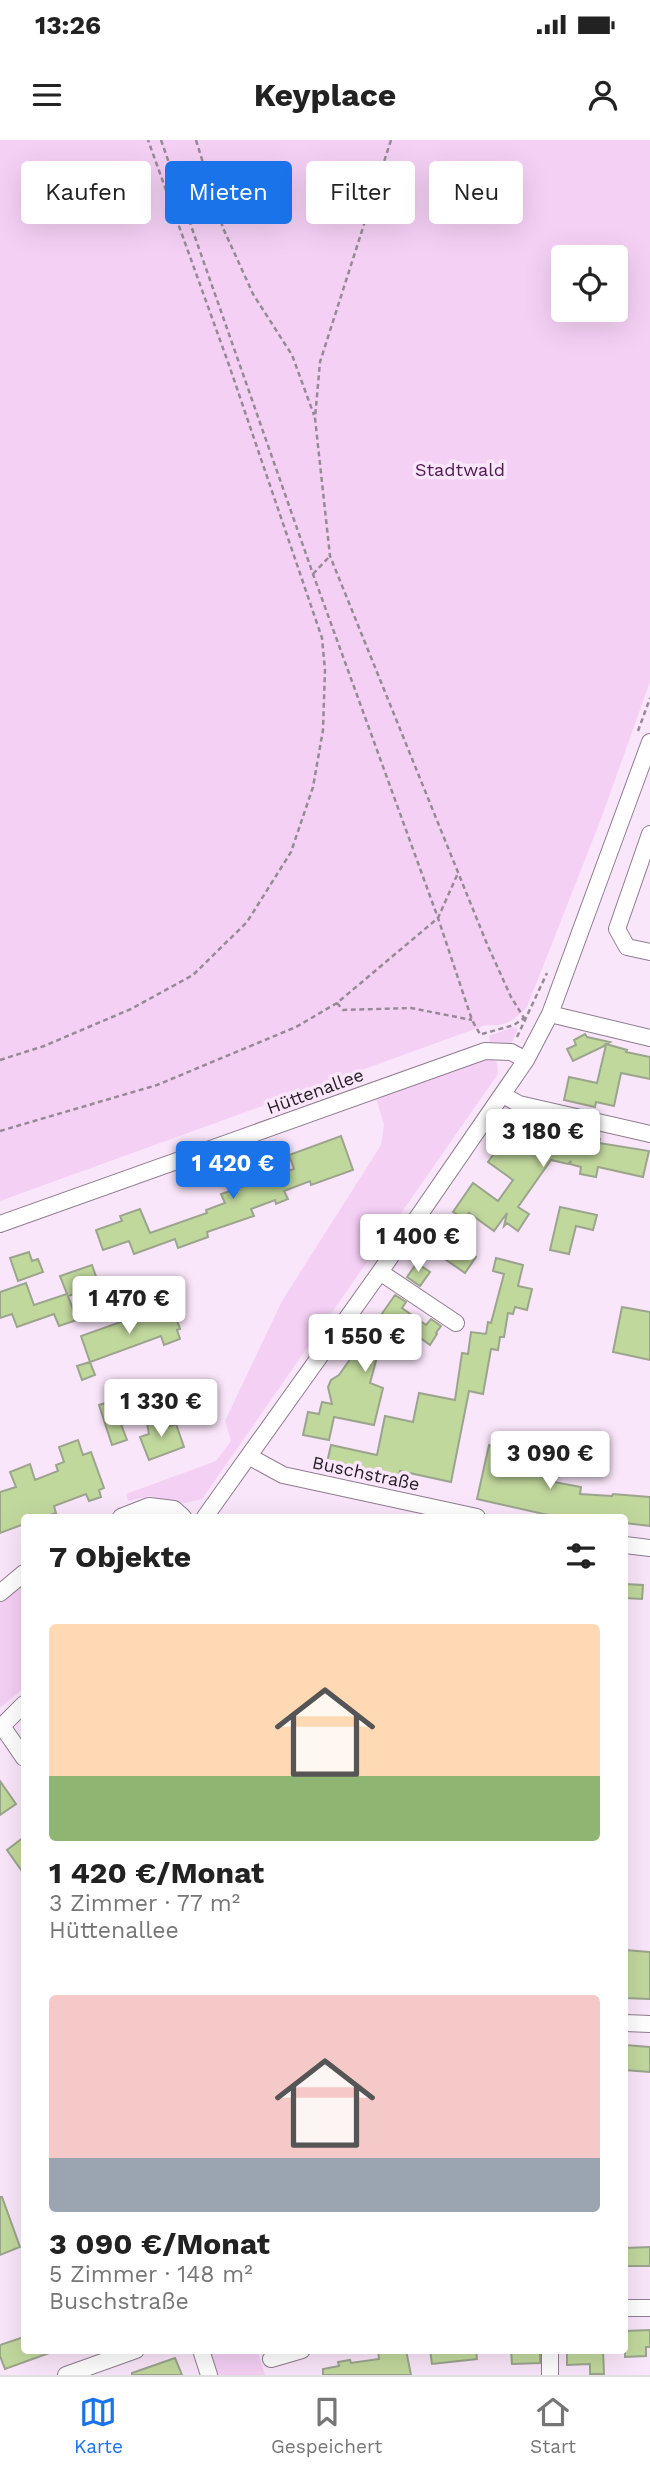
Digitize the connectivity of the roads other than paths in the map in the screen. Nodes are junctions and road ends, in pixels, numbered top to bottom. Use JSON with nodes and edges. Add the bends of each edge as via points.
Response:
{"nodes":[{"id":1,"x":650,"y":742,"type":"edge"},
{"id":2,"x":650,"y":834,"type":"edge"},
{"id":3,"x":650,"y":952,"type":"edge"},
{"id":4,"x":550,"y":1014,"type":"junction"},
{"id":5,"x":650,"y":1038,"type":"edge"},
{"id":6,"x":526,"y":1060,"type":"junction"},
{"id":7,"x":503,"y":1095,"type":"junction"},
{"id":8,"x":650,"y":1134,"type":"edge"},
{"id":9,"x":0,"y":1224,"type":"edge"},
{"id":10,"x":380,"y":1272,"type":"junction"},
{"id":11,"x":456,"y":1323,"type":"dead end"},
{"id":12,"x":250,"y":1457,"type":"junction"},
{"id":13,"x":129,"y":1514,"type":"edge"},
{"id":14,"x":180,"y":1514,"type":"edge"},
{"id":15,"x":207,"y":1514,"type":"edge"},
{"id":16,"x":463,"y":1514,"type":"edge"},
{"id":17,"x":628,"y":1545,"type":"edge"},
{"id":18,"x":650,"y":1548,"type":"edge"},
{"id":19,"x":21,"y":1576,"type":"edge"},
{"id":20,"x":0,"y":1593,"type":"edge"},
{"id":21,"x":21,"y":1707,"type":"edge"},
{"id":22,"x":1,"y":1727,"type":"edge"},
{"id":23,"x":21,"y":1754,"type":"edge"},
{"id":24,"x":628,"y":2023,"type":"edge"},
{"id":25,"x":650,"y":2024,"type":"edge"},
{"id":26,"x":628,"y":2308,"type":"edge"},
{"id":27,"x":650,"y":2308,"type":"edge"},
{"id":28,"x":125,"y":2354,"type":"edge"},
{"id":29,"x":202,"y":2354,"type":"edge"},
{"id":30,"x":292,"y":2354,"type":"edge"},
{"id":31,"x":550,"y":2354,"type":"edge"},
{"id":32,"x":272,"y":2362,"type":"edge"},
{"id":33,"x":66,"y":2375,"type":"edge"},
{"id":34,"x":209,"y":2375,"type":"edge"},
{"id":35,"x":550,"y":2375,"type":"edge"}],
"edges":[{"from":1,"to":4,"type":"street"},
{"from":2,"to":3,"type":"street","via":[[617,929],[627,947]]},
{"from":4,"to":5,"type":"street"},
{"from":4,"to":6,"type":"street"},
{"from":6,"to":7,"type":"street"},
{"from":6,"to":9,"type":"street","name":"Hüttenallee","via":[[511,1052],[485,1051]]},
{"from":7,"to":8,"type":"street","via":[[519,1104]]},
{"from":7,"to":10,"type":"street"},
{"from":10,"to":11,"type":"street"},
{"from":10,"to":12,"type":"street"},
{"from":12,"to":15,"type":"street"},
{"from":12,"to":16,"type":"street","name":"Buschstraße","via":[[283,1475]]},
{"from":13,"to":14,"type":"street","via":[[149,1506]]},
{"from":17,"to":18,"type":"street"},
{"from":19,"to":20,"type":"street"},
{"from":21,"to":22,"type":"street"},
{"from":22,"to":23,"type":"street"},
{"from":24,"to":25,"type":"street"},
{"from":26,"to":27,"type":"street"},
{"from":28,"to":33,"type":"street"},
{"from":29,"to":34,"type":"street"},
{"from":30,"to":32,"type":"street"},
{"from":31,"to":35,"type":"street"}]}
